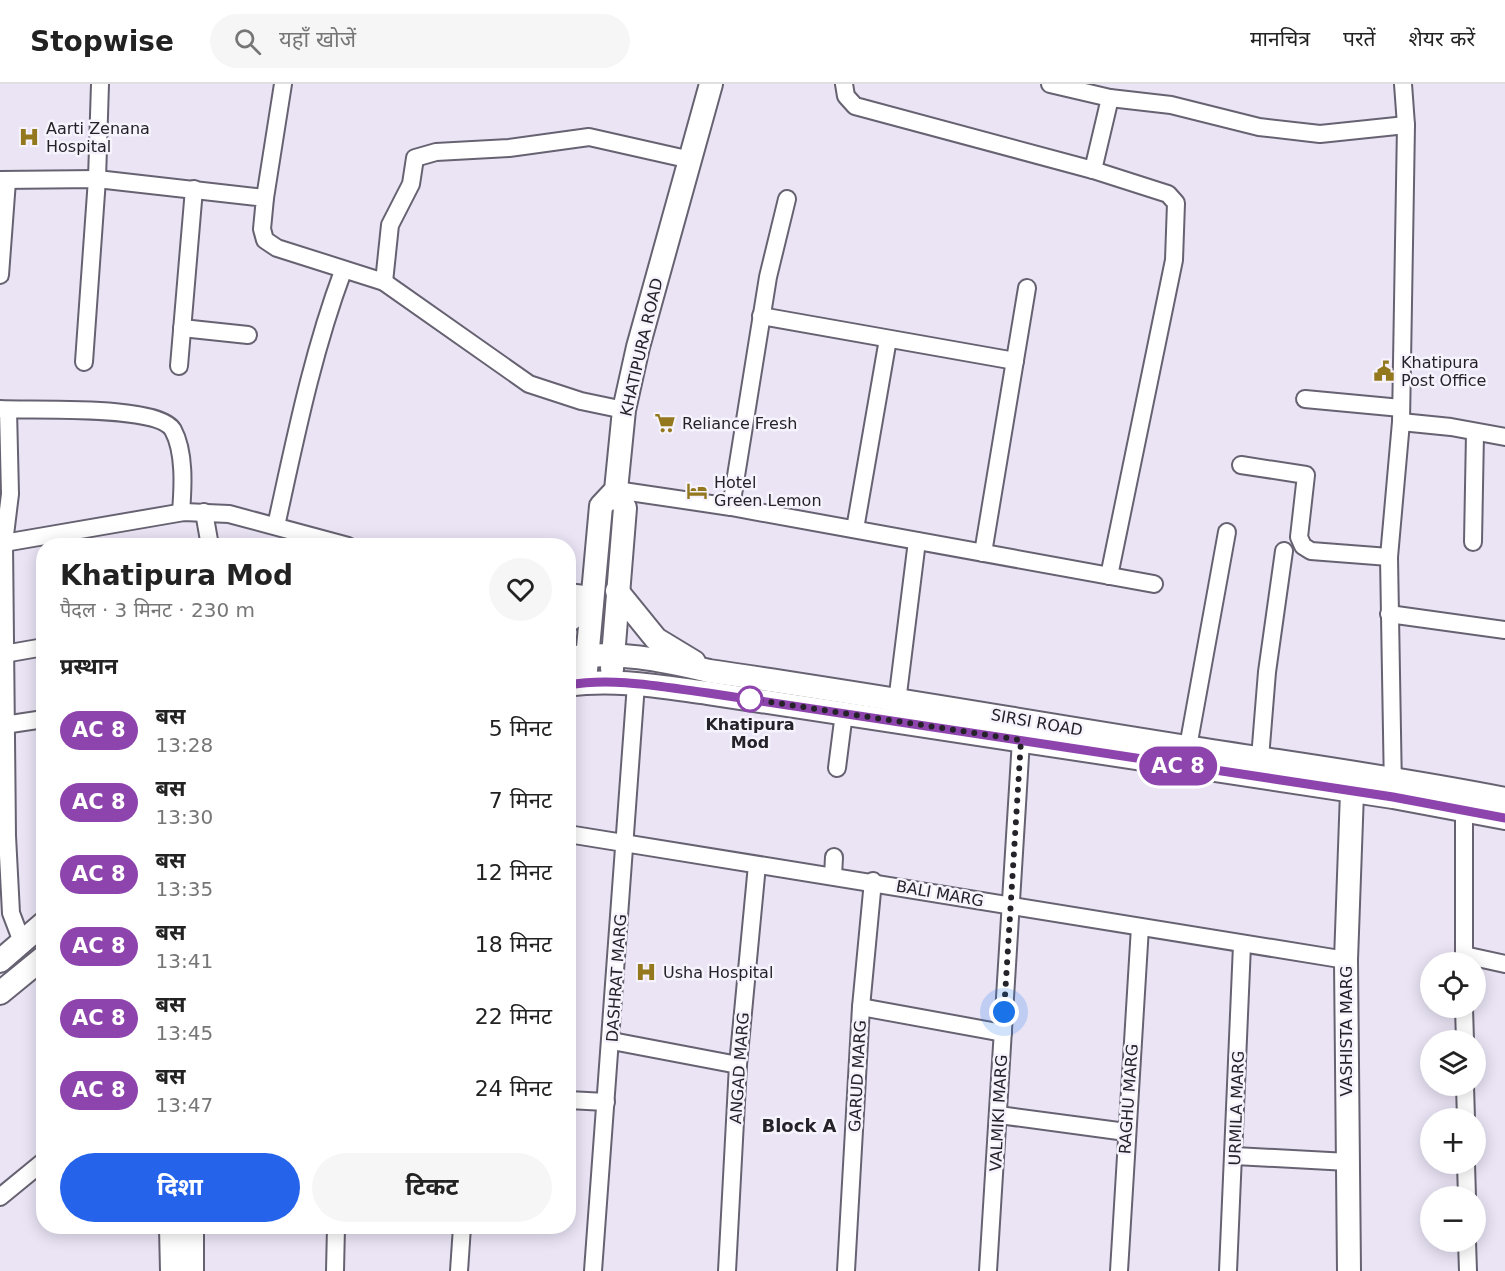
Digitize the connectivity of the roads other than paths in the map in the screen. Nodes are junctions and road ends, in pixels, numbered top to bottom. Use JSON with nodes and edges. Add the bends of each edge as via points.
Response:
{"nodes":[{"id":1,"x":100,"y":84,"type":"edge"},
{"id":2,"x":283,"y":84,"type":"edge"},
{"id":3,"x":711,"y":84,"type":"edge"},
{"id":4,"x":844,"y":84,"type":"edge"},
{"id":5,"x":1050,"y":84,"type":"edge"},
{"id":6,"x":1403,"y":84,"type":"edge"},
{"id":7,"x":1110,"y":98,"type":"junction"},
{"id":8,"x":1406,"y":125,"type":"junction"},
{"id":9,"x":691,"y":160,"type":"junction"},
{"id":10,"x":1093,"y":170,"type":"junction"},
{"id":11,"x":97,"y":179,"type":"junction"},
{"id":12,"x":3,"y":181,"type":"edge"},
{"id":13,"x":194,"y":189,"type":"junction"},
{"id":14,"x":265,"y":198,"type":"junction"},
{"id":15,"x":787,"y":199,"type":"dead end"},
{"id":16,"x":343,"y":271,"type":"junction"},
{"id":17,"x":0,"y":275,"type":"edge"},
{"id":18,"x":384,"y":282,"type":"junction"},
{"id":19,"x":1027,"y":288,"type":"dead end"},
{"id":20,"x":761,"y":316,"type":"junction"},
{"id":21,"x":182,"y":328,"type":"junction"},
{"id":22,"x":248,"y":335,"type":"dead end"},
{"id":23,"x":888,"y":339,"type":"junction"},
{"id":24,"x":1015,"y":360,"type":"junction"},
{"id":25,"x":84,"y":362,"type":"dead end"},
{"id":26,"x":179,"y":366,"type":"dead end"},
{"id":27,"x":1305,"y":399,"type":"dead end"},
{"id":28,"x":4,"y":410,"type":"edge"},
{"id":29,"x":624,"y":410,"type":"junction"},
{"id":30,"x":1401,"y":415,"type":"junction"},
{"id":31,"x":1475,"y":433,"type":"junction"},
{"id":32,"x":1505,"y":437,"type":"edge"},
{"id":33,"x":1240,"y":465,"type":"dead end"},
{"id":34,"x":616,"y":490,"type":"junction"},
{"id":35,"x":731,"y":507,"type":"junction"},
{"id":36,"x":182,"y":512,"type":"junction"},
{"id":37,"x":204,"y":512,"type":"junction"},
{"id":38,"x":276,"y":526,"type":"junction"},
{"id":39,"x":855,"y":530,"type":"junction"},
{"id":40,"x":1227,"y":532,"type":"dead end"},
{"id":41,"x":209,"y":538,"type":"edge"},
{"id":42,"x":319,"y":538,"type":"edge"},
{"id":43,"x":918,"y":541,"type":"junction"},
{"id":44,"x":1473,"y":542,"type":"dead end"},
{"id":45,"x":4,"y":543,"type":"junction"},
{"id":46,"x":1284,"y":551,"type":"dead end"},
{"id":47,"x":982,"y":553,"type":"junction"},
{"id":48,"x":1389,"y":557,"type":"junction"},
{"id":49,"x":1109,"y":576,"type":"junction"},
{"id":50,"x":1154,"y":584,"type":"dead end"},
{"id":51,"x":617,"y":591,"type":"junction"},
{"id":52,"x":576,"y":594,"type":"edge"},
{"id":53,"x":592,"y":599,"type":"junction"},
{"id":54,"x":576,"y":614,"type":"edge"},
{"id":55,"x":1389,"y":614,"type":"junction"},
{"id":56,"x":1505,"y":630,"type":"edge"},
{"id":57,"x":36,"y":648,"type":"edge"},
{"id":58,"x":4,"y":654,"type":"junction"},
{"id":59,"x":613,"y":654,"type":"junction"},
{"id":60,"x":578,"y":657,"type":"edge"},
{"id":61,"x":709,"y":671,"type":"junction"},
{"id":62,"x":611,"y":683,"type":"junction"},
{"id":63,"x":577,"y":684,"type":"edge"},
{"id":64,"x":636,"y":684,"type":"junction"},
{"id":65,"x":896,"y":709,"type":"junction"},
{"id":66,"x":844,"y":713,"type":"junction"},
{"id":67,"x":36,"y":720,"type":"edge"},
{"id":68,"x":4,"y":725,"type":"junction"},
{"id":69,"x":1021,"y":740,"type":"junction"},
{"id":70,"x":1188,"y":747,"type":"junction"},
{"id":71,"x":1260,"y":758,"type":"junction"},
{"id":72,"x":837,"y":768,"type":"dead end"},
{"id":73,"x":1392,"y":787,"type":"junction"},
{"id":74,"x":1352,"y":792,"type":"junction"},
{"id":75,"x":1505,"y":799,"type":"edge"},
{"id":76,"x":1464,"y":810,"type":"junction"},
{"id":77,"x":1505,"y":818,"type":"edge"},
{"id":78,"x":576,"y":835,"type":"edge"},
{"id":79,"x":626,"y":844,"type":"junction"},
{"id":80,"x":834,"y":857,"type":"dead end"},
{"id":81,"x":757,"y":866,"type":"junction"},
{"id":82,"x":833,"y":876,"type":"junction"},
{"id":83,"x":873,"y":881,"type":"junction"},
{"id":84,"x":1011,"y":905,"type":"junction"},
{"id":85,"x":1140,"y":927,"type":"junction"},
{"id":86,"x":36,"y":930,"type":"edge"},
{"id":87,"x":22,"y":942,"type":"junction"},
{"id":88,"x":1242,"y":945,"type":"junction"},
{"id":89,"x":1464,"y":952,"type":"edge"},
{"id":90,"x":1346,"y":960,"type":"junction"},
{"id":91,"x":0,"y":961,"type":"edge"},
{"id":92,"x":1486,"y":962,"type":"edge"},
{"id":93,"x":36,"y":964,"type":"edge"},
{"id":94,"x":1505,"y":964,"type":"edge"},
{"id":95,"x":0,"y":993,"type":"edge"},
{"id":96,"x":861,"y":1007,"type":"junction"},
{"id":97,"x":1003,"y":1033,"type":"junction"},
{"id":98,"x":612,"y":1041,"type":"junction"},
{"id":99,"x":738,"y":1065,"type":"junction"},
{"id":100,"x":576,"y":1100,"type":"edge"},
{"id":101,"x":606,"y":1102,"type":"junction"},
{"id":102,"x":999,"y":1115,"type":"junction"},
{"id":103,"x":1126,"y":1132,"type":"junction"},
{"id":104,"x":1234,"y":1156,"type":"junction"},
{"id":105,"x":1348,"y":1162,"type":"junction"},
{"id":106,"x":36,"y":1168,"type":"edge"},
{"id":107,"x":0,"y":1197,"type":"edge"},
{"id":108,"x":171,"y":1234,"type":"edge"},
{"id":109,"x":192,"y":1234,"type":"edge"},
{"id":110,"x":336,"y":1234,"type":"edge"},
{"id":111,"x":462,"y":1234,"type":"edge"},
{"id":112,"x":1467,"y":1252,"type":"edge"},
{"id":113,"x":172,"y":1271,"type":"edge"},
{"id":114,"x":192,"y":1271,"type":"edge"},
{"id":115,"x":335,"y":1271,"type":"edge"},
{"id":116,"x":459,"y":1271,"type":"edge"},
{"id":117,"x":593,"y":1271,"type":"edge"},
{"id":118,"x":728,"y":1271,"type":"edge"},
{"id":119,"x":846,"y":1271,"type":"edge"},
{"id":120,"x":988,"y":1271,"type":"edge"},
{"id":121,"x":1119,"y":1271,"type":"edge"},
{"id":122,"x":1228,"y":1271,"type":"edge"},
{"id":123,"x":1349,"y":1271,"type":"edge"},
{"id":124,"x":1467,"y":1271,"type":"edge"}],
"edges":[{"from":1,"to":11,"type":"street"},
{"from":2,"to":14,"type":"street"},
{"from":3,"to":9,"type":"street","name":"KHATIPURA ROAD"},
{"from":4,"to":10,"type":"street","via":[[846,96],[855,106]]},
{"from":5,"to":7,"type":"street"},
{"from":6,"to":8,"type":"street"},
{"from":7,"to":8,"type":"street","via":[[1171,105],[1259,127],[1320,134]]},
{"from":7,"to":10,"type":"street"},
{"from":8,"to":30,"type":"street"},
{"from":9,"to":18,"type":"street","via":[[589,137],[509,148],[436,152],[415,158],[411,184],[390,225]]},
{"from":9,"to":29,"type":"street","name":"KHATIPURA ROAD","via":[[638,346]]},
{"from":10,"to":49,"type":"street","via":[[1168,194],[1176,204],[1174,260]]},
{"from":11,"to":12,"type":"street"},
{"from":11,"to":13,"type":"street"},
{"from":11,"to":25,"type":"street"},
{"from":12,"to":17,"type":"street"},
{"from":13,"to":14,"type":"street"},
{"from":13,"to":21,"type":"street"},
{"from":14,"to":16,"type":"street","via":[[265,240],[277,248]]},
{"from":15,"to":20,"type":"street"},
{"from":16,"to":18,"type":"street"},
{"from":16,"to":38,"type":"street","via":[[311,368]]},
{"from":18,"to":29,"type":"street","via":[[529,384]]},
{"from":19,"to":24,"type":"street"},
{"from":20,"to":23,"type":"street"},
{"from":20,"to":35,"type":"street"},
{"from":21,"to":22,"type":"street"},
{"from":21,"to":26,"type":"street"},
{"from":23,"to":24,"type":"street"},
{"from":23,"to":39,"type":"street"},
{"from":24,"to":47,"type":"street"},
{"from":27,"to":30,"type":"street"},
{"from":28,"to":36,"type":"street","via":[[60,408],[136,414],[165,422],[172,429],[180,457]]},
{"from":28,"to":45,"type":"street","via":[[10,494]]},
{"from":29,"to":34,"type":"street","name":"KHATIPURA ROAD"},
{"from":30,"to":31,"type":"street"},
{"from":30,"to":48,"type":"street"},
{"from":31,"to":32,"type":"street"},
{"from":31,"to":44,"type":"street"},
{"from":33,"to":48,"type":"street","via":[[1306,475],[1299,537],[1311,551]]},
{"from":34,"to":35,"type":"street"},
{"from":34,"to":51,"type":"street","via":[[625,508]]},
{"from":34,"to":53,"type":"street","name":"KHATIPURA ROAD","via":[[601,506]]},
{"from":35,"to":39,"type":"street"},
{"from":36,"to":37,"type":"street"},
{"from":36,"to":45,"type":"street"},
{"from":37,"to":38,"type":"street"},
{"from":37,"to":41,"type":"street"},
{"from":38,"to":42,"type":"street"},
{"from":39,"to":43,"type":"street"},
{"from":40,"to":70,"type":"street"},
{"from":43,"to":47,"type":"street"},
{"from":43,"to":65,"type":"street"},
{"from":45,"to":58,"type":"street"},
{"from":46,"to":71,"type":"street"},
{"from":47,"to":49,"type":"street"},
{"from":48,"to":55,"type":"street"},
{"from":49,"to":50,"type":"street"},
{"from":51,"to":59,"type":"street"},
{"from":51,"to":61,"type":"street","via":[[656,639]]},
{"from":52,"to":53,"type":"street"},
{"from":53,"to":54,"type":"street"},
{"from":53,"to":60,"type":"street","name":"KHATIPURA ROAD"},
{"from":55,"to":56,"type":"street"},
{"from":55,"to":73,"type":"street"},
{"from":57,"to":58,"type":"street"},
{"from":58,"to":68,"type":"street"},
{"from":59,"to":60,"type":"street","name":"SIRSI ROAD"},
{"from":59,"to":61,"type":"street","name":"SIRSI ROAD"},
{"from":59,"to":62,"type":"street"},
{"from":60,"to":63,"type":"street","name":"KHATIPURA ROAD"},
{"from":61,"to":65,"type":"street","name":"SIRSI ROAD"},
{"from":62,"to":63,"type":"street","name":"SIRSI ROAD"},
{"from":62,"to":64,"type":"street","name":"SIRSI ROAD"},
{"from":64,"to":66,"type":"street","name":"SIRSI ROAD"},
{"from":64,"to":79,"type":"street","name":"DASHRAT MARG"},
{"from":65,"to":66,"type":"street","name":"SIRSI ROAD"},
{"from":65,"to":69,"type":"street","name":"SIRSI ROAD"},
{"from":65,"to":70,"type":"street","name":"SIRSI ROAD"},
{"from":66,"to":72,"type":"street"},
{"from":67,"to":68,"type":"street"},
{"from":68,"to":87,"type":"street","via":[[10,913]]},
{"from":69,"to":74,"type":"street","name":"SIRSI ROAD"},
{"from":69,"to":84,"type":"street","name":"VALMIKI MARG"},
{"from":70,"to":71,"type":"street","name":"SIRSI ROAD"},
{"from":71,"to":73,"type":"street","name":"SIRSI ROAD"},
{"from":73,"to":74,"type":"street","name":"SIRSI ROAD"},
{"from":73,"to":75,"type":"street","name":"SIRSI ROAD"},
{"from":73,"to":76,"type":"street","name":"SIRSI ROAD"},
{"from":74,"to":90,"type":"street","name":"VASHISTA MARG"},
{"from":76,"to":77,"type":"street","name":"SIRSI ROAD"},
{"from":76,"to":89,"type":"street"},
{"from":78,"to":79,"type":"street","name":"BALI MARG"},
{"from":79,"to":81,"type":"street","name":"BALI MARG"},
{"from":79,"to":98,"type":"street","name":"DASHRAT MARG"},
{"from":80,"to":82,"type":"street"},
{"from":81,"to":82,"type":"street","name":"BALI MARG"},
{"from":81,"to":99,"type":"street","name":"ANGAD MARG"},
{"from":82,"to":83,"type":"street","name":"BALI MARG"},
{"from":83,"to":84,"type":"street","name":"BALI MARG"},
{"from":83,"to":96,"type":"street","name":"GARUD MARG"},
{"from":84,"to":85,"type":"street","name":"BALI MARG"},
{"from":84,"to":97,"type":"street","name":"VALMIKI MARG"},
{"from":85,"to":88,"type":"street","name":"BALI MARG"},
{"from":85,"to":103,"type":"street","name":"RAGHU MARG"},
{"from":86,"to":87,"type":"street"},
{"from":87,"to":91,"type":"street"},
{"from":88,"to":90,"type":"street","name":"BALI MARG"},
{"from":88,"to":104,"type":"street","name":"URMILA MARG"},
{"from":90,"to":105,"type":"street","name":"VASHISTA MARG"},
{"from":92,"to":94,"type":"street"},
{"from":93,"to":95,"type":"street"},
{"from":96,"to":97,"type":"street"},
{"from":96,"to":119,"type":"street","name":"GARUD MARG"},
{"from":97,"to":102,"type":"street","name":"VALMIKI MARG"},
{"from":98,"to":99,"type":"street"},
{"from":98,"to":101,"type":"street","name":"DASHRAT MARG"},
{"from":99,"to":118,"type":"street","name":"ANGAD MARG"},
{"from":100,"to":101,"type":"street"},
{"from":101,"to":117,"type":"street","name":"DASHRAT MARG"},
{"from":102,"to":103,"type":"street"},
{"from":102,"to":120,"type":"street","name":"VALMIKI MARG"},
{"from":103,"to":121,"type":"street","name":"RAGHU MARG"},
{"from":104,"to":105,"type":"street"},
{"from":104,"to":122,"type":"street","name":"URMILA MARG"},
{"from":105,"to":123,"type":"street","name":"VASHISTA MARG"},
{"from":106,"to":107,"type":"street"},
{"from":108,"to":113,"type":"street"},
{"from":109,"to":114,"type":"street"},
{"from":110,"to":115,"type":"street"},
{"from":111,"to":116,"type":"street"},
{"from":112,"to":124,"type":"street"}]}
